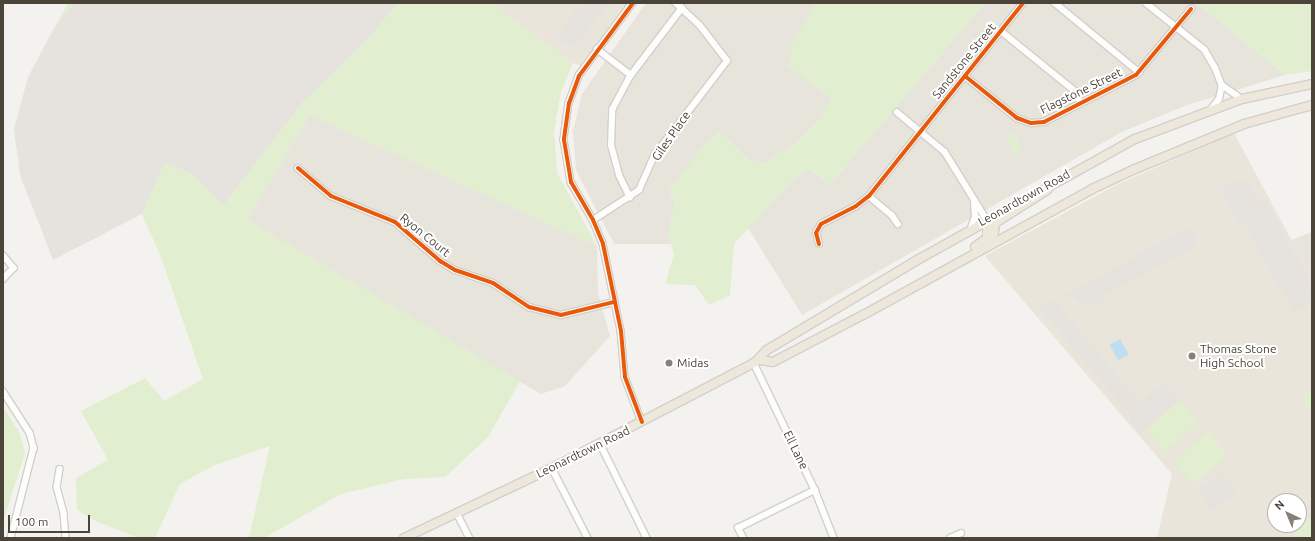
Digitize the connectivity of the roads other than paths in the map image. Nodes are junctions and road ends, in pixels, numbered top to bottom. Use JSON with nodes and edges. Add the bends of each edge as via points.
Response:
{"nodes":[{"id":1,"x":633,"y":3,"type":"edge"},
{"id":2,"x":675,"y":3,"type":"edge"},
{"id":3,"x":1023,"y":3,"type":"edge"},
{"id":4,"x":1055,"y":3,"type":"edge"},
{"id":5,"x":1146,"y":3,"type":"edge"},
{"id":6,"x":682,"y":8,"type":"junction"},
{"id":7,"x":1191,"y":9,"type":"dead end"},
{"id":8,"x":1176,"y":27,"type":"junction"},
{"id":9,"x":1001,"y":31,"type":"junction"},
{"id":10,"x":597,"y":49,"type":"junction"},
{"id":11,"x":1139,"y":72,"type":"junction"},
{"id":12,"x":631,"y":75,"type":"junction"},
{"id":13,"x":964,"y":76,"type":"junction"},
{"id":14,"x":1312,"y":84,"type":"edge"},
{"id":15,"x":1222,"y":85,"type":"junction"},
{"id":16,"x":1242,"y":98,"type":"junction"},
{"id":17,"x":1081,"y":103,"type":"junction"},
{"id":18,"x":1312,"y":105,"type":"edge"},
{"id":19,"x":1212,"y":108,"type":"junction"},
{"id":20,"x":897,"y":112,"type":"dead end"},
{"id":21,"x":920,"y":131,"type":"junction"},
{"id":22,"x":298,"y":168,"type":"dead end"},
{"id":23,"x":1052,"y":183,"type":"junction"},
{"id":24,"x":869,"y":196,"type":"junction"},
{"id":25,"x":630,"y":198,"type":"junction"},
{"id":26,"x":974,"y":202,"type":"junction"},
{"id":27,"x":593,"y":220,"type":"junction"},
{"id":28,"x":987,"y":220,"type":"junction"},
{"id":29,"x":898,"y":224,"type":"dead end"},
{"id":30,"x":971,"y":228,"type":"junction"},
{"id":31,"x":993,"y":242,"type":"junction"},
{"id":32,"x":819,"y":244,"type":"dead end"},
{"id":33,"x":3,"y":255,"type":"edge"},
{"id":34,"x":953,"y":265,"type":"junction"},
{"id":35,"x":3,"y":280,"type":"edge"},
{"id":36,"x":614,"y":302,"type":"junction"},
{"id":37,"x":757,"y":361,"type":"junction"},
{"id":38,"x":3,"y":392,"type":"edge"},
{"id":39,"x":642,"y":422,"type":"junction"},
{"id":40,"x":600,"y":443,"type":"junction"},
{"id":41,"x":552,"y":468,"type":"junction"},
{"id":42,"x":60,"y":469,"type":"dead end"},
{"id":43,"x":815,"y":490,"type":"junction"},
{"id":44,"x":457,"y":513,"type":"junction"},
{"id":45,"x":961,"y":533,"type":"dead end"},
{"id":46,"x":11,"y":538,"type":"edge"},
{"id":47,"x":66,"y":538,"type":"edge"},
{"id":48,"x":404,"y":538,"type":"edge"},
{"id":49,"x":470,"y":538,"type":"edge"},
{"id":50,"x":588,"y":538,"type":"edge"},
{"id":51,"x":647,"y":538,"type":"edge"},
{"id":52,"x":743,"y":538,"type":"edge"},
{"id":53,"x":834,"y":538,"type":"edge"},
{"id":54,"x":950,"y":538,"type":"edge"}],
"edges":[{"from":1,"to":10,"type":"street"},
{"from":2,"to":6,"type":"street"},
{"from":3,"to":9,"type":"street","name":"Sandstone Street"},
{"from":4,"to":11,"type":"street"},
{"from":5,"to":8,"type":"street"},
{"from":6,"to":12,"type":"street"},
{"from":6,"to":25,"type":"street","name":"Giles Place","via":[[727,60],[654,156],[639,190]]},
{"from":7,"to":8,"type":"street","name":"Flagstone Street"},
{"from":8,"to":11,"type":"street","name":"Flagstone Street"},
{"from":8,"to":15,"type":"street","via":[[1204,50],[1215,66]]},
{"from":9,"to":13,"type":"street","name":"Sandstone Street"},
{"from":9,"to":17,"type":"street","via":[[1075,91]]},
{"from":10,"to":12,"type":"street"},
{"from":10,"to":27,"type":"street","via":[[575,86],[564,130],[565,158],[571,182]]},
{"from":11,"to":17,"type":"street","name":"Flagstone Street"},
{"from":12,"to":25,"type":"street","via":[[612,110],[610,128],[611,146],[619,175]]},
{"from":13,"to":17,"type":"street","name":"Flagstone Street","via":[[1024,122],[1044,122]]},
{"from":13,"to":21,"type":"street","name":"Sandstone Street"},
{"from":14,"to":16,"type":"highway","name":"Leonardtown Road"},
{"from":15,"to":16,"type":"street"},
{"from":15,"to":19,"type":"street","via":[[1219,99]]},
{"from":16,"to":19,"type":"highway","name":"Leonardtown Road"},
{"from":18,"to":31,"type":"highway","name":"Leonardtown Road","via":[[1244,124],[1135,169]]},
{"from":19,"to":23,"type":"highway","name":"Leonardtown Road","via":[[1135,139]]},
{"from":20,"to":21,"type":"street"},
{"from":21,"to":24,"type":"street","name":"Sandstone Street"},
{"from":21,"to":26,"type":"street","via":[[945,152]]},
{"from":22,"to":36,"type":"street","name":"Ryon Court","via":[[331,196],[395,222],[440,261],[455,270],[493,283],[529,307],[561,315]]},
{"from":23,"to":28,"type":"highway","name":"Leonardtown Road"},
{"from":23,"to":31,"type":"highway","via":[[1044,194],[995,223]]},
{"from":24,"to":29,"type":"street"},
{"from":24,"to":32,"type":"street","name":"Sandstone Street","via":[[856,206],[821,224],[816,233]]},
{"from":25,"to":27,"type":"street","name":"Giles Place"},
{"from":26,"to":28,"type":"street","via":[[980,206]]},
{"from":26,"to":30,"type":"street","via":[[975,217]]},
{"from":27,"to":36,"type":"street","via":[[603,244]]},
{"from":28,"to":30,"type":"highway","name":"Leonardtown Road"},
{"from":28,"to":34,"type":"highway","via":[[987,238]]},
{"from":30,"to":37,"type":"highway","name":"Leonardtown Road","via":[[772,346]]},
{"from":31,"to":34,"type":"highway","name":"Leonardtown Road"},
{"from":33,"to":35,"type":"street","via":[[14,268]]},
{"from":34,"to":37,"type":"highway","name":"Leonardtown Road","via":[[773,362]]},
{"from":36,"to":39,"type":"street","via":[[621,331],[625,377]]},
{"from":37,"to":39,"type":"highway","name":"Leonardtown Road"},
{"from":37,"to":43,"type":"street","name":"Ell Lane"},
{"from":38,"to":46,"type":"street","via":[[30,433],[34,448]]},
{"from":39,"to":40,"type":"highway","name":"Leonardtown Road"},
{"from":40,"to":41,"type":"highway","name":"Leonardtown Road"},
{"from":40,"to":51,"type":"street"},
{"from":41,"to":44,"type":"highway","name":"Leonardtown Road"},
{"from":41,"to":50,"type":"street"},
{"from":42,"to":47,"type":"street","via":[[57,487],[64,514]]},
{"from":43,"to":52,"type":"street","via":[[738,528]]},
{"from":43,"to":53,"type":"street","name":"Ell Lane"},
{"from":44,"to":48,"type":"highway","name":"Leonardtown Road"},
{"from":44,"to":49,"type":"street"},
{"from":45,"to":54,"type":"street"}]}
